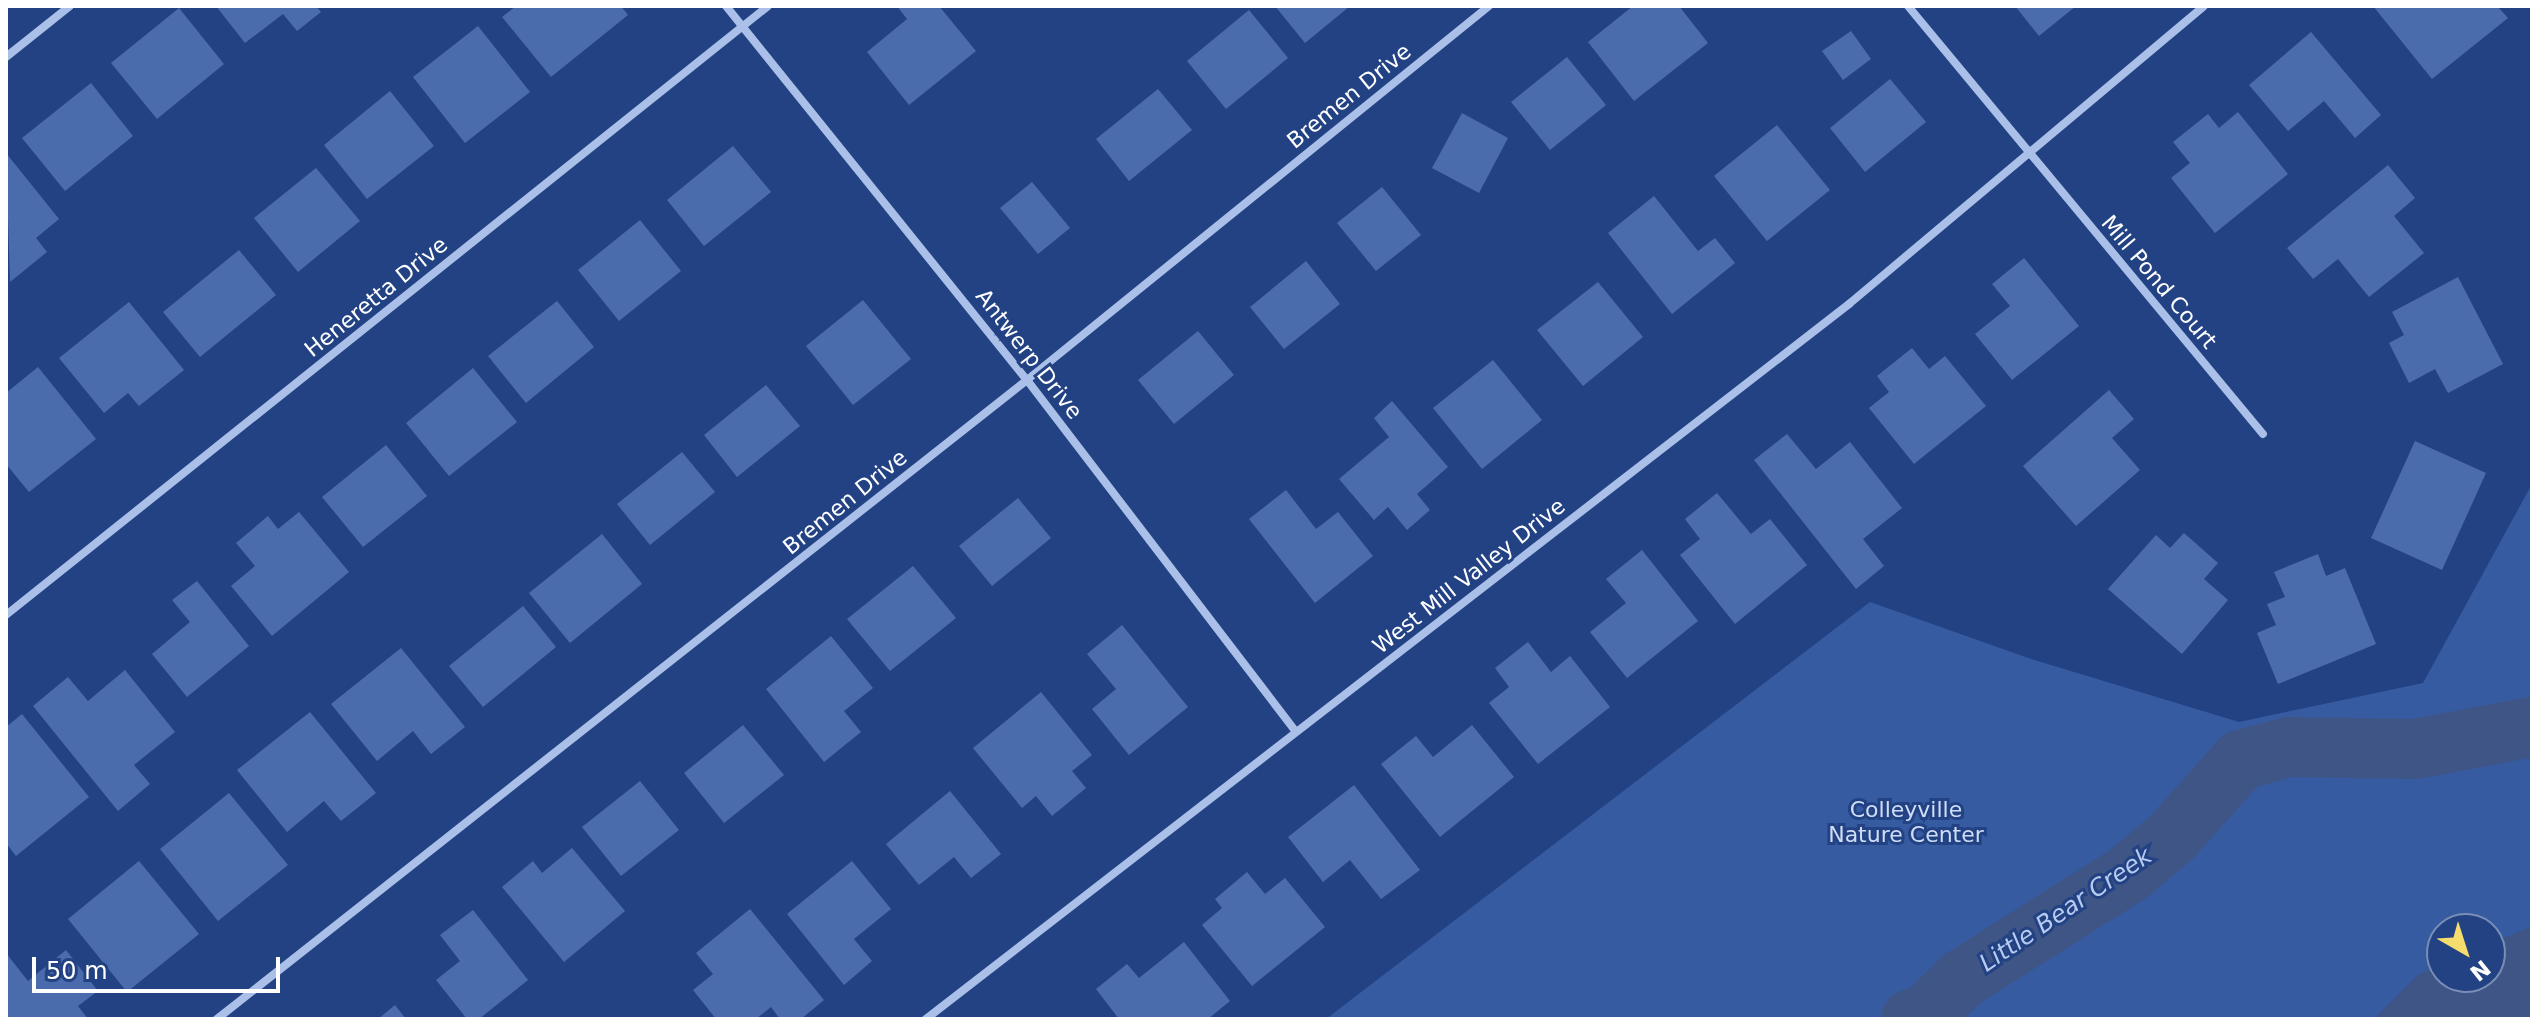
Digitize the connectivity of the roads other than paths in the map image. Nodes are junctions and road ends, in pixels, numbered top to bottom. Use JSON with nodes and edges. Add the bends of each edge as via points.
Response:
{"nodes":[{"id":1,"x":70,"y":6,"type":"edge"},
{"id":2,"x":726,"y":6,"type":"edge"},
{"id":3,"x":768,"y":6,"type":"edge"},
{"id":4,"x":1489,"y":6,"type":"edge"},
{"id":5,"x":1908,"y":6,"type":"edge"},
{"id":6,"x":2204,"y":6,"type":"edge"},
{"id":7,"x":742,"y":27,"type":"junction"},
{"id":8,"x":6,"y":57,"type":"edge"},
{"id":9,"x":2028,"y":154,"type":"junction"},
{"id":10,"x":1027,"y":380,"type":"junction"},
{"id":11,"x":2263,"y":434,"type":"dead end"},
{"id":12,"x":6,"y":615,"type":"edge"},
{"id":13,"x":1295,"y":730,"type":"junction"},
{"id":14,"x":217,"y":1019,"type":"edge"},
{"id":15,"x":926,"y":1019,"type":"edge"}],
"edges":[{"from":1,"to":8,"type":"street"},
{"from":2,"to":7,"type":"street","name":"Antwerp Drive"},
{"from":3,"to":7,"type":"street","name":"Heneretta Drive"},
{"from":4,"to":10,"type":"street","name":"Bremen Drive"},
{"from":5,"to":9,"type":"street","name":"Mill Pond Court"},
{"from":6,"to":9,"type":"street","name":"West Mill Valley Drive"},
{"from":7,"to":10,"type":"street","name":"Antwerp Drive"},
{"from":7,"to":12,"type":"street","name":"Heneretta Drive"},
{"from":9,"to":11,"type":"street","name":"Mill Pond Court"},
{"from":9,"to":13,"type":"street","name":"West Mill Valley Drive","via":[[1849,304]]},
{"from":10,"to":13,"type":"street","name":"Antwerp Drive"},
{"from":10,"to":14,"type":"street","name":"Bremen Drive"},
{"from":13,"to":15,"type":"street","name":"West Mill Valley Drive"}]}
